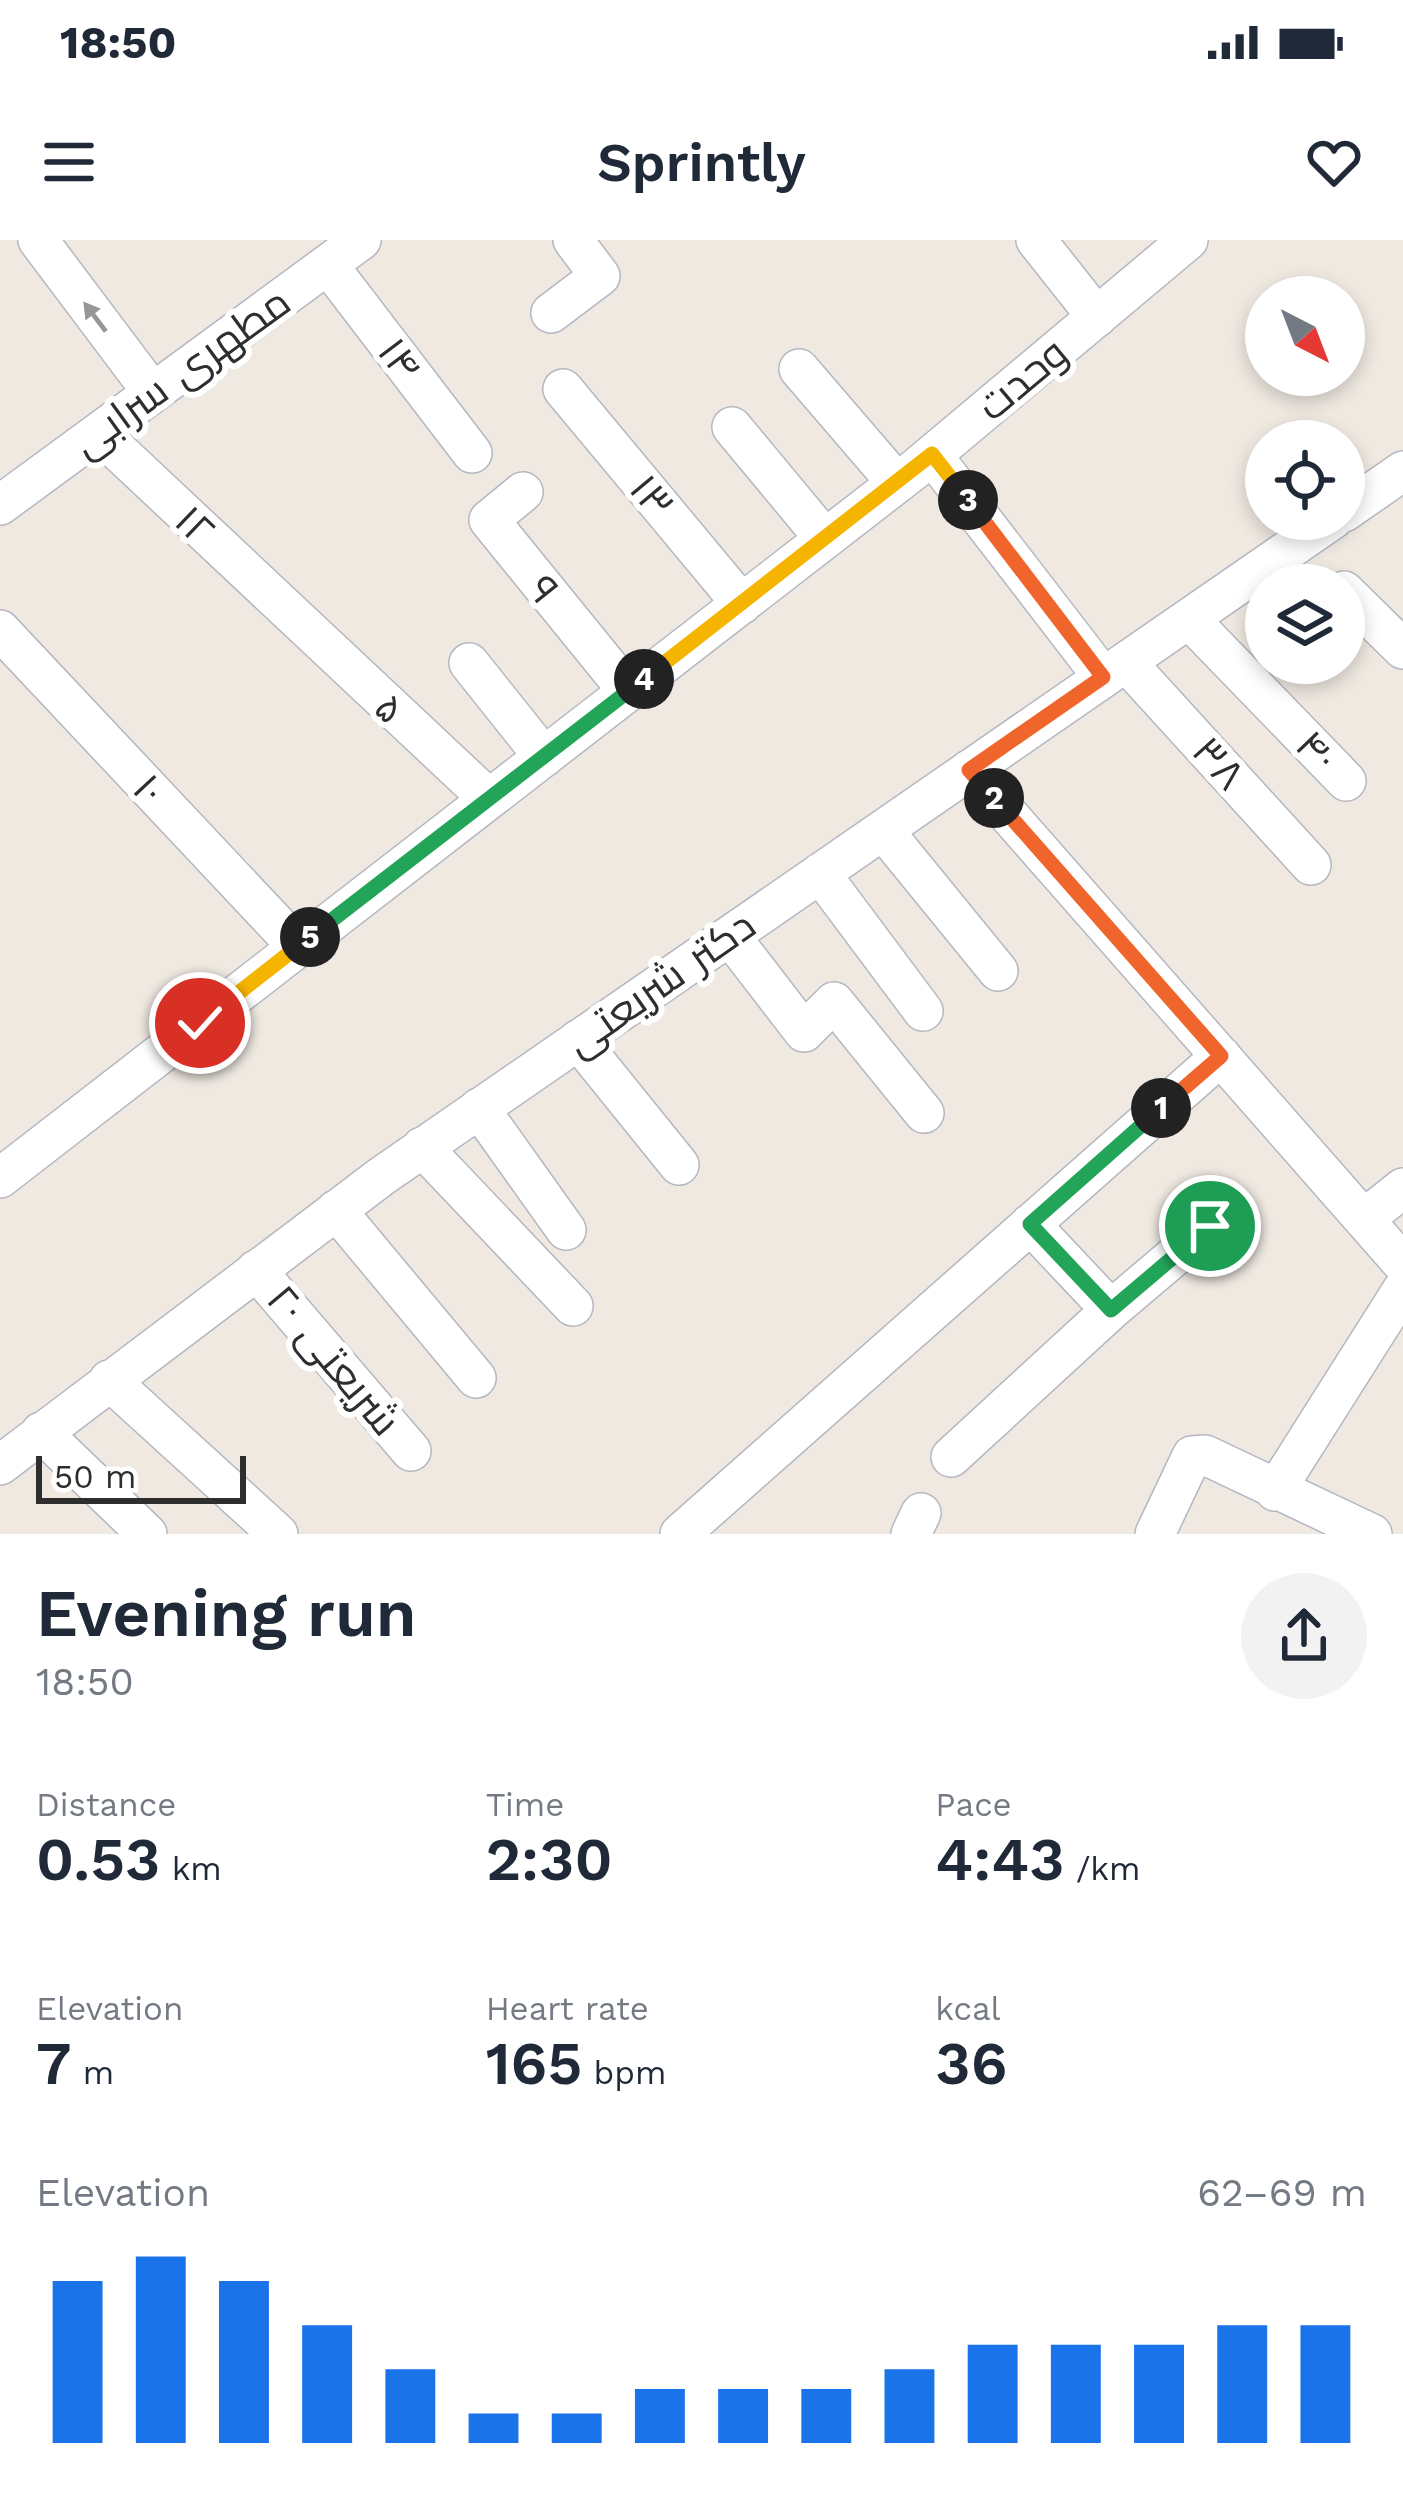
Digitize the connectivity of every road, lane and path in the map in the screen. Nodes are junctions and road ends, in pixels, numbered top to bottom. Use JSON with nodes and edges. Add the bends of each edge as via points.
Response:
{"nodes":[{"id":1,"x":38,"y":240,"type":"edge"},
{"id":2,"x":362,"y":240,"type":"edge"},
{"id":3,"x":573,"y":240,"type":"edge"},
{"id":4,"x":1036,"y":240,"type":"edge"},
{"id":5,"x":1188,"y":240,"type":"edge"},
{"id":6,"x":328,"y":265,"type":"junction"},
{"id":7,"x":551,"y":314,"type":"dead end"},
{"id":8,"x":1097,"y":316,"type":"junction"},
{"id":9,"x":799,"y":369,"type":"dead end"},
{"id":10,"x":562,"y":389,"type":"dead end"},
{"id":11,"x":153,"y":393,"type":"junction"},
{"id":12,"x":732,"y":427,"type":"dead end"},
{"id":13,"x":99,"y":433,"type":"junction"},
{"id":14,"x":472,"y":453,"type":"dead end"},
{"id":15,"x":932,"y":454,"type":"junction"},
{"id":16,"x":1403,"y":471,"type":"edge"},
{"id":17,"x":897,"y":483,"type":"junction"},
{"id":18,"x":523,"y":492,"type":"dead end"},
{"id":19,"x":1365,"y":497,"type":"edge"},
{"id":20,"x":0,"y":505,"type":"edge"},
{"id":21,"x":825,"y":539,"type":"junction"},
{"id":22,"x":1303,"y":540,"type":"edge"},
{"id":23,"x":1296,"y":545,"type":"junction"},
{"id":24,"x":1315,"y":564,"type":"edge"},
{"id":25,"x":742,"y":604,"type":"junction"},
{"id":26,"x":1365,"y":612,"type":"edge"},
{"id":27,"x":292,"y":617,"type":"joint"},
{"id":28,"x":1189,"y":619,"type":"junction"},
{"id":29,"x":0,"y":630,"type":"edge"},
{"id":30,"x":1403,"y":649,"type":"edge"},
{"id":31,"x":469,"y":663,"type":"dead end"},
{"id":32,"x":1115,"y":670,"type":"junction"},
{"id":33,"x":628,"y":692,"type":"junction"},
{"id":34,"x":544,"y":757,"type":"junction"},
{"id":35,"x":969,"y":770,"type":"junction"},
{"id":36,"x":1346,"y":781,"type":"dead end"},
{"id":37,"x":489,"y":799,"type":"junction"},
{"id":38,"x":883,"y":830,"type":"junction"},
{"id":39,"x":1311,"y":865,"type":"dead end"},
{"id":40,"x":820,"y":873,"type":"junction"},
{"id":41,"x":730,"y":936,"type":"junction"},
{"id":42,"x":298,"y":947,"type":"junction"},
{"id":43,"x":998,"y":971,"type":"dead end"},
{"id":44,"x":923,"y":1011,"type":"dead end"},
{"id":45,"x":578,"y":1040,"type":"junction"},
{"id":46,"x":1221,"y":1056,"type":"junction"},
{"id":47,"x":479,"y":1108,"type":"junction"},
{"id":48,"x":924,"y":1113,"type":"dead end"},
{"id":49,"x":422,"y":1148,"type":"junction"},
{"id":50,"x":680,"y":1165,"type":"dead end"},
{"id":51,"x":2,"y":1171,"type":"edge"},
{"id":52,"x":1403,"y":1188,"type":"edge"},
{"id":53,"x":336,"y":1210,"type":"junction"},
{"id":54,"x":1364,"y":1219,"type":"junction"},
{"id":55,"x":1030,"y":1224,"type":"junction"},
{"id":56,"x":1210,"y":1226,"type":"dead end"},
{"id":57,"x":566,"y":1230,"type":"dead end"},
{"id":58,"x":1403,"y":1264,"type":"edge"},
{"id":59,"x":256,"y":1270,"type":"junction"},
{"id":60,"x":1403,"y":1289,"type":"edge"},
{"id":61,"x":573,"y":1306,"type":"dead end"},
{"id":62,"x":1111,"y":1310,"type":"junction"},
{"id":63,"x":476,"y":1378,"type":"dead end"},
{"id":64,"x":109,"y":1380,"type":"junction"},
{"id":65,"x":41,"y":1432,"type":"junction"},
{"id":66,"x":411,"y":1450,"type":"dead end"},
{"id":67,"x":951,"y":1456,"type":"dead end"},
{"id":68,"x":0,"y":1465,"type":"edge"},
{"id":69,"x":1275,"y":1491,"type":"junction"},
{"id":70,"x":147,"y":1534,"type":"edge"},
{"id":71,"x":278,"y":1534,"type":"edge"},
{"id":72,"x":680,"y":1534,"type":"edge"},
{"id":73,"x":1155,"y":1534,"type":"edge"},
{"id":74,"x":1372,"y":1534,"type":"edge"}],
"edges":[{"from":11,"to":1,"type":"street","one_way":true},
{"from":2,"to":6,"type":"street","name":"مطهری سرابی"},
{"from":3,"to":7,"type":"street","via":[[600,276]]},
{"from":4,"to":8,"type":"street"},
{"from":5,"to":8,"type":"street","name":"وحدت"},
{"from":6,"to":11,"type":"street","name":"مطهری سرابی"},
{"from":6,"to":14,"type":"street","name":"۱۴"},
{"from":8,"to":15,"type":"street","name":"وحدت"},
{"from":9,"to":17,"type":"street"},
{"from":10,"to":25,"type":"street","name":"۱۳"},
{"from":11,"to":13,"type":"street","name":"مطهری سرابی"},
{"from":12,"to":21,"type":"street"},
{"from":13,"to":20,"type":"street","name":"مطهری سرابی"},
{"from":13,"to":27,"type":"street","name":"۱۲"},
{"from":15,"to":17,"type":"street","name":"وحدت"},
{"from":15,"to":32,"type":"street","name":"۳۸"},
{"from":16,"to":19,"type":"street"},
{"from":17,"to":21,"type":"street","name":"وحدت"},
{"from":18,"to":33,"type":"street","name":"۹","via":[[489,520]]},
{"from":21,"to":25,"type":"street","name":"وحدت"},
{"from":22,"to":23,"type":"street","name":"دکتر شریعتی"},
{"from":23,"to":24,"type":"street"},
{"from":23,"to":28,"type":"street","name":"دکتر شریعتی"},
{"from":25,"to":33,"type":"street","name":"وحدت"},
{"from":26,"to":30,"type":"street"},
{"from":27,"to":37,"type":"street","name":"۵"},
{"from":28,"to":32,"type":"street","name":"دکتر شریعتی"},
{"from":28,"to":36,"type":"street","name":"۴۰"},
{"from":29,"to":42,"type":"street","name":"۱۰"},
{"from":31,"to":34,"type":"street"},
{"from":32,"to":35,"type":"street","name":"دکتر شریعتی"},
{"from":32,"to":39,"type":"street","name":"۳۸"},
{"from":33,"to":34,"type":"street","name":"وحدت"},
{"from":34,"to":37,"type":"street","name":"وحدت"},
{"from":35,"to":38,"type":"street","name":"دکتر شریعتی"},
{"from":35,"to":46,"type":"street"},
{"from":37,"to":42,"type":"street","name":"وحدت"},
{"from":38,"to":40,"type":"street","name":"دکتر شریعتی"},
{"from":38,"to":43,"type":"street"},
{"from":40,"to":41,"type":"street","name":"دکتر شریعتی"},
{"from":40,"to":44,"type":"street"},
{"from":41,"to":45,"type":"street","name":"دکتر شریعتی"},
{"from":41,"to":48,"type":"street","via":[[804,1032],[834,1002]]},
{"from":42,"to":51,"type":"street","name":"وحدت"},
{"from":45,"to":47,"type":"street","name":"دکتر شریعتی"},
{"from":45,"to":50,"type":"street"},
{"from":46,"to":54,"type":"street"},
{"from":46,"to":55,"type":"street"},
{"from":47,"to":49,"type":"street","name":"دکتر شریعتی"},
{"from":47,"to":57,"type":"street"},
{"from":49,"to":53,"type":"street","name":"دکتر شریعتی"},
{"from":49,"to":61,"type":"street"},
{"from":52,"to":54,"type":"street"},
{"from":53,"to":59,"type":"street","name":"دکتر شریعتی"},
{"from":53,"to":63,"type":"street"},
{"from":54,"to":58,"type":"street"},
{"from":55,"to":62,"type":"street"},
{"from":55,"to":72,"type":"street"},
{"from":56,"to":62,"type":"street"},
{"from":59,"to":64,"type":"street","name":"دکتر شریعتی"},
{"from":59,"to":66,"type":"street","name":"شریعتی ۲۰"},
{"from":60,"to":69,"type":"street"},
{"from":62,"to":67,"type":"street"},
{"from":64,"to":65,"type":"street","name":"دکتر شریعتی"},
{"from":64,"to":71,"type":"street"},
{"from":65,"to":68,"type":"street","name":"دکتر شریعتی"},
{"from":65,"to":70,"type":"street"},
{"from":69,"to":73,"type":"street","via":[[1192,1456]]},
{"from":69,"to":74,"type":"street"}]}
